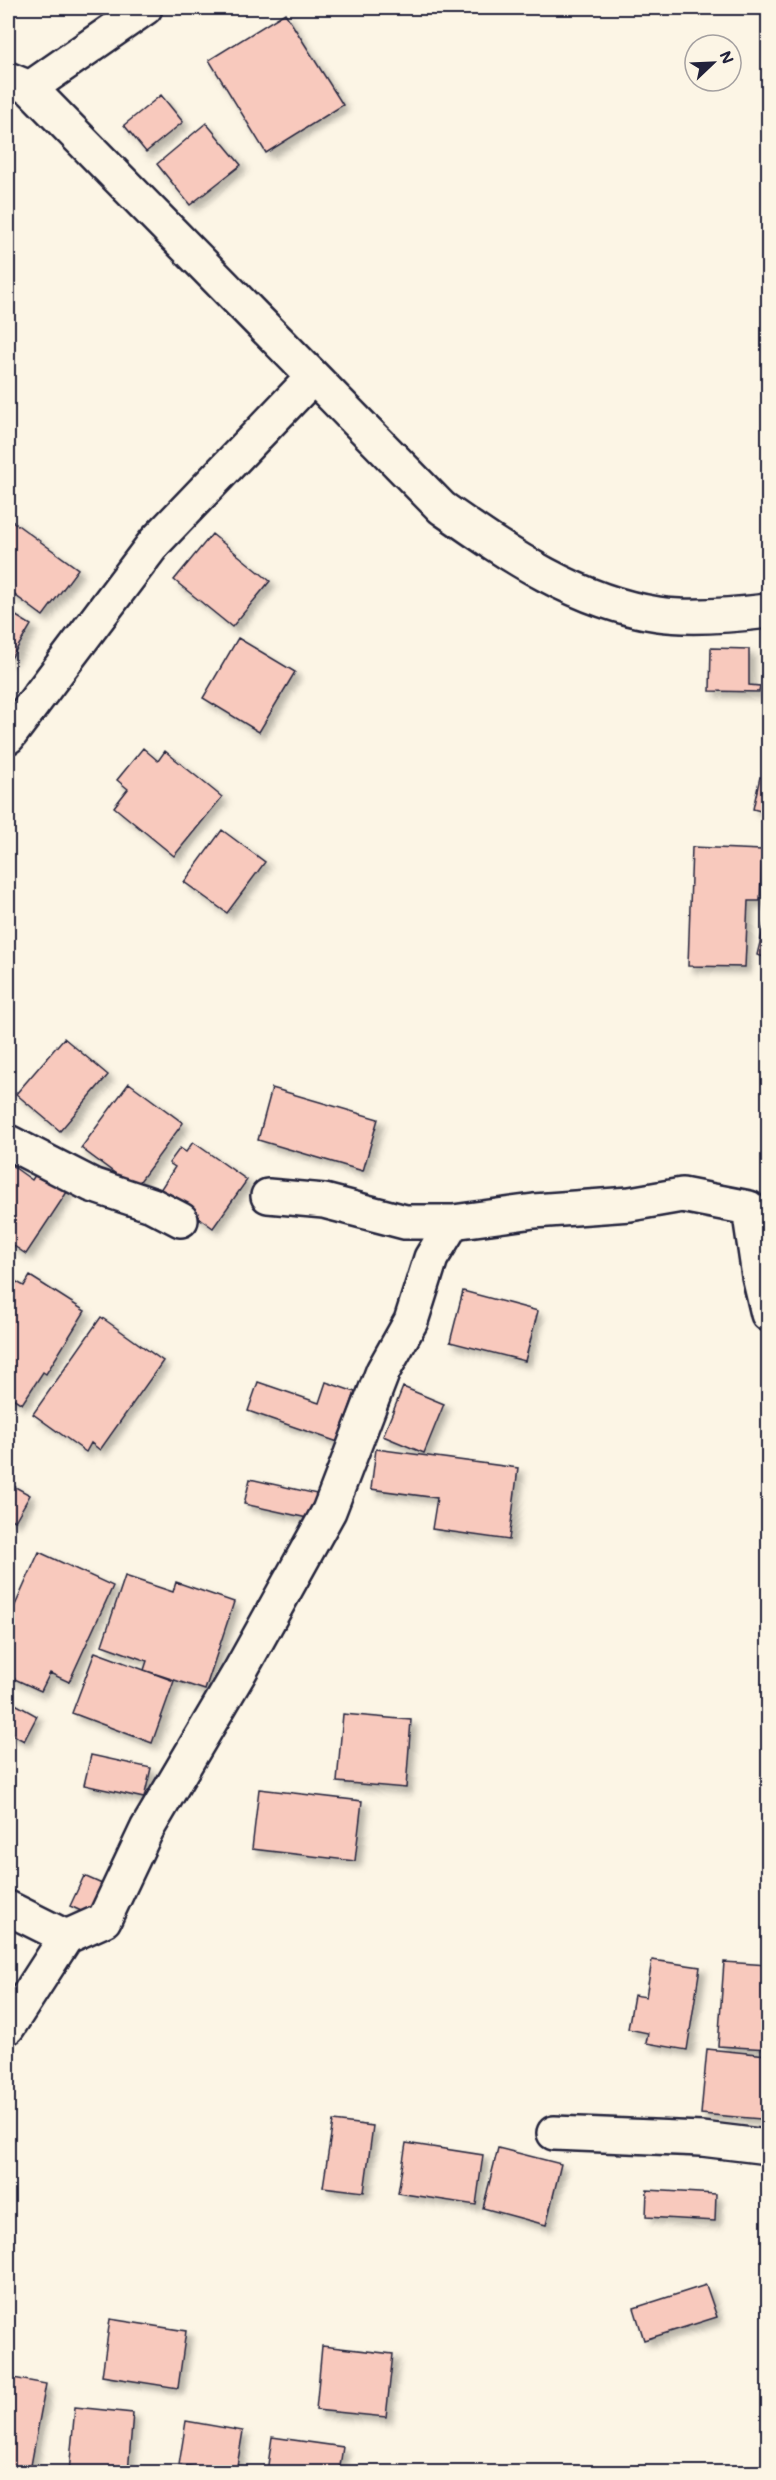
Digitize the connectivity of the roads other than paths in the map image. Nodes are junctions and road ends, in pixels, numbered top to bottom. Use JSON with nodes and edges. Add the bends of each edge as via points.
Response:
{"nodes":[{"id":1,"x":145,"y":8,"type":"edge"},
{"id":2,"x":19,"y":83,"type":"edge"},
{"id":3,"x":314,"y":377,"type":"junction"},
{"id":4,"x":768,"y":611,"type":"edge"},
{"id":5,"x":8,"y":737,"type":"edge"},
{"id":6,"x":8,"y":1142,"type":"edge"},
{"id":7,"x":268,"y":1196,"type":"dead end"},
{"id":8,"x":181,"y":1220,"type":"dead end"},
{"id":9,"x":453,"y":1221,"type":"junction"},
{"id":10,"x":768,"y":1314,"type":"edge"},
{"id":11,"x":8,"y":1908,"type":"edge"},
{"id":12,"x":66,"y":1937,"type":"junction"},
{"id":13,"x":8,"y":2027,"type":"edge"},
{"id":14,"x":554,"y":2133,"type":"dead end"},
{"id":15,"x":768,"y":2147,"type":"edge"}],
"edges":[{"from":1,"to":2,"type":"street"},
{"from":2,"to":3,"type":"street"},
{"from":3,"to":4,"type":"street","via":[[442,508],[518,560],[593,598],[659,615]]},
{"from":3,"to":5,"type":"street","via":[[155,542]]},
{"from":6,"to":8,"type":"street","via":[[92,1185],[152,1205]]},
{"from":7,"to":9,"type":"street","via":[[324,1201],[405,1222]]},
{"from":9,"to":10,"type":"street","via":[[630,1204],[682,1195],[749,1208]]},
{"from":9,"to":12,"type":"street","via":[[431,1258],[411,1321],[383,1371],[329,1511],[147,1829],[104,1920]]},
{"from":11,"to":12,"type":"street"},
{"from":12,"to":13,"type":"street"},
{"from":14,"to":15,"type":"street","via":[[702,2139]]}]}
